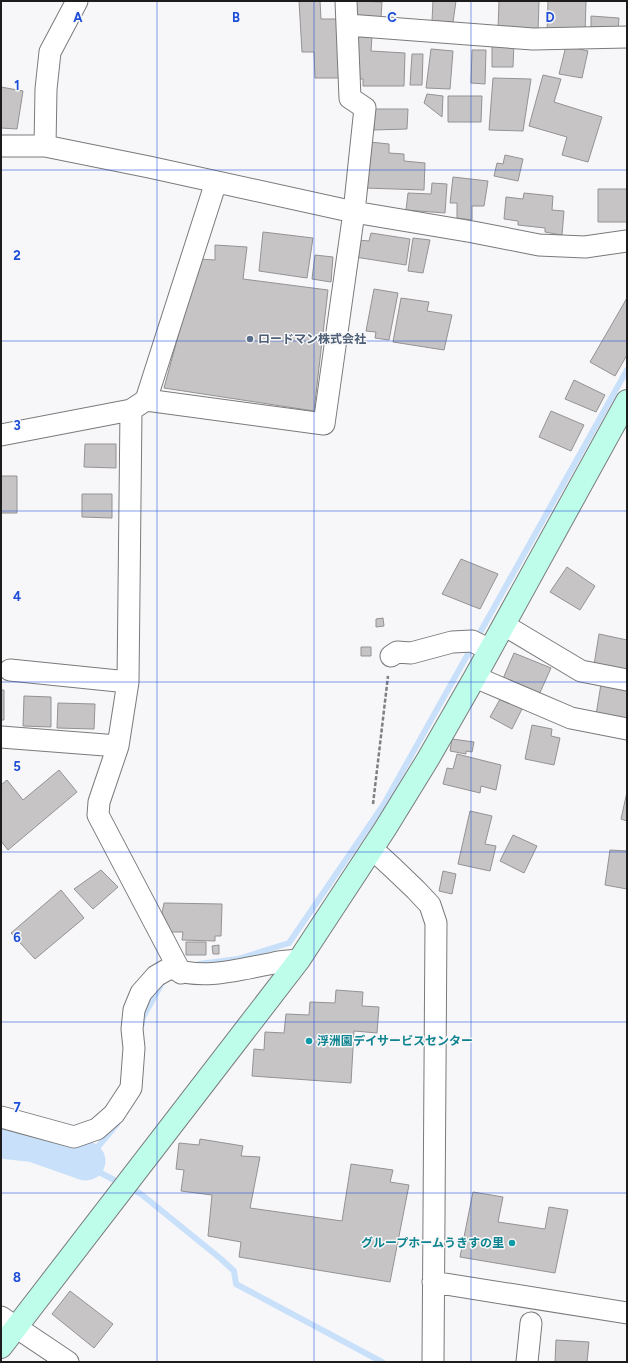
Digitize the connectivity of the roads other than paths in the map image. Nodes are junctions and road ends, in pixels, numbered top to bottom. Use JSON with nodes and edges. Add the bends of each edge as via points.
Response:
{"nodes":[{"id":1,"x":77,"y":1,"type":"edge"},
{"id":2,"x":346,"y":1,"type":"edge"},
{"id":3,"x":348,"y":25,"type":"junction"},
{"id":4,"x":627,"y":37,"type":"edge"},
{"id":5,"x":1,"y":146,"type":"edge"},
{"id":6,"x":44,"y":146,"type":"junction"},
{"id":7,"x":216,"y":182,"type":"junction"},
{"id":8,"x":354,"y":212,"type":"junction"},
{"id":9,"x":627,"y":241,"type":"edge"},
{"id":10,"x":627,"y":401,"type":"edge"},
{"id":11,"x":138,"y":405,"type":"junction"},
{"id":12,"x":1,"y":435,"type":"edge"},
{"id":13,"x":504,"y":625,"type":"junction"},
{"id":14,"x":481,"y":645,"type":"junction"},
{"id":15,"x":391,"y":656,"type":"road end"},
{"id":16,"x":10,"y":670,"type":"dead end"},
{"id":17,"x":475,"y":677,"type":"junction"},
{"id":18,"x":627,"y":680,"type":"edge"},
{"id":19,"x":128,"y":682,"type":"junction"},
{"id":20,"x":627,"y":729,"type":"edge"},
{"id":21,"x":1,"y":737,"type":"edge"},
{"id":22,"x":118,"y":746,"type":"junction"},
{"id":23,"x":371,"y":850,"type":"junction"},
{"id":24,"x":299,"y":960,"type":"junction"},
{"id":25,"x":181,"y":973,"type":"junction"},
{"id":26,"x":1,"y":1117,"type":"edge"},
{"id":27,"x":433,"y":1282,"type":"junction"},
{"id":28,"x":627,"y":1312,"type":"edge"},
{"id":29,"x":8,"y":1322,"type":"edge"},
{"id":30,"x":531,"y":1323,"type":"dead end"},
{"id":31,"x":1,"y":1347,"type":"edge"},
{"id":32,"x":68,"y":1362,"type":"edge"},
{"id":33,"x":433,"y":1362,"type":"edge"},
{"id":34,"x":527,"y":1362,"type":"edge"}],
"edges":[{"from":1,"to":6,"type":"street","via":[[50,52]]},
{"from":2,"to":3,"type":"street"},
{"from":3,"to":4,"type":"street","via":[[533,38]]},
{"from":3,"to":8,"type":"street","via":[[350,98],[365,108]]},
{"from":5,"to":6,"type":"street"},
{"from":6,"to":7,"type":"street"},
{"from":7,"to":8,"type":"street"},
{"from":7,"to":11,"type":"street"},
{"from":8,"to":9,"type":"street","via":[[539,245],[585,247]]},
{"from":8,"to":11,"type":"street","via":[[324,424]]},
{"from":10,"to":13,"type":"street"},
{"from":11,"to":12,"type":"street"},
{"from":11,"to":19,"type":"street"},
{"from":13,"to":14,"type":"street"},
{"from":13,"to":18,"type":"street","via":[[581,671]]},
{"from":14,"to":15,"type":"street","via":[[452,642],[411,653],[397,652]]},
{"from":14,"to":17,"type":"street"},
{"from":16,"to":19,"type":"street"},
{"from":17,"to":20,"type":"street","via":[[572,718]]},
{"from":17,"to":23,"type":"street"},
{"from":19,"to":22,"type":"street"},
{"from":21,"to":22,"type":"street"},
{"from":22,"to":25,"type":"street","via":[[99,802],[98,815]]},
{"from":23,"to":24,"type":"street"},
{"from":23,"to":27,"type":"street","via":[[430,905],[436,923]]},
{"from":24,"to":25,"type":"street","via":[[230,972]]},
{"from":24,"to":29,"type":"street","via":[[123,1187]]},
{"from":25,"to":26,"type":"street","via":[[170,968],[156,976],[141,993],[134,1010],[132,1029],[134,1048],[131,1088],[114,1114],[97,1129],[74,1137]]},
{"from":27,"to":28,"type":"street"},
{"from":27,"to":33,"type":"street"},
{"from":29,"to":31,"type":"street"},
{"from":29,"to":32,"type":"street"},
{"from":30,"to":34,"type":"street"}]}
